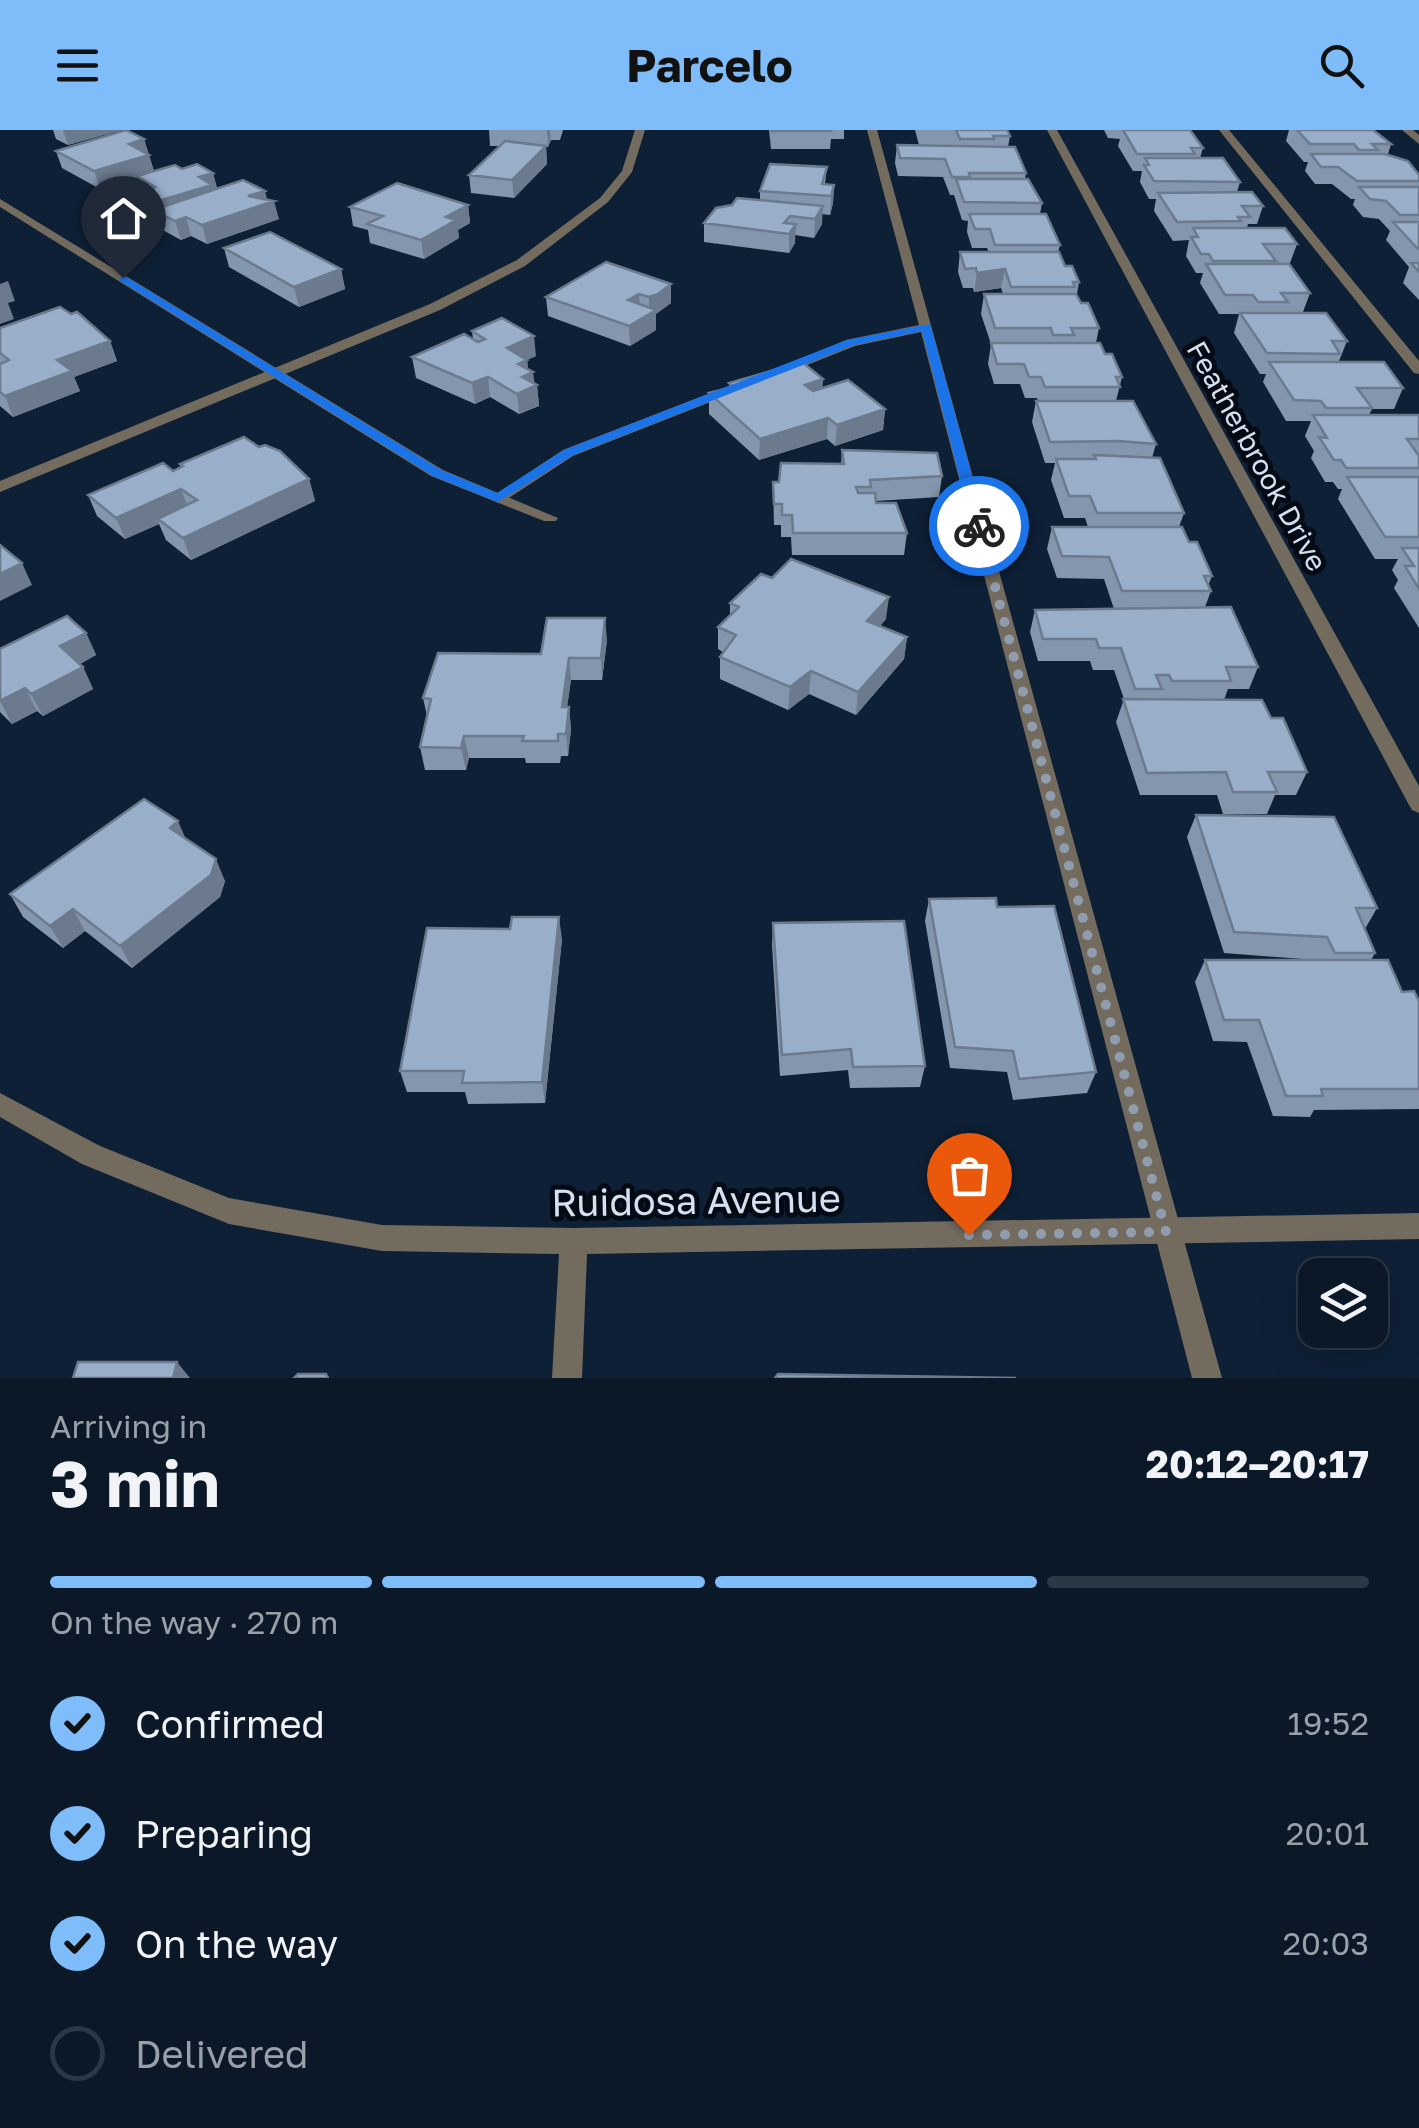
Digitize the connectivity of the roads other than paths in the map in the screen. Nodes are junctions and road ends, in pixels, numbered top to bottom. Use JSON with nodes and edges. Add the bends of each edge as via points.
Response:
{"nodes":[{"id":1,"x":640,"y":130,"type":"edge"},
{"id":2,"x":872,"y":130,"type":"edge"},
{"id":3,"x":1052,"y":130,"type":"edge"},
{"id":4,"x":1224,"y":130,"type":"edge"},
{"id":5,"x":1408,"y":130,"type":"edge"},
{"id":6,"x":1419,"y":140,"type":"edge"},
{"id":7,"x":0,"y":202,"type":"edge"},
{"id":8,"x":926,"y":327,"type":"junction"},
{"id":9,"x":1419,"y":370,"type":"edge"},
{"id":10,"x":276,"y":373,"type":"junction"},
{"id":11,"x":762,"y":377,"type":"edge"},
{"id":12,"x":745,"y":384,"type":"edge"},
{"id":13,"x":0,"y":487,"type":"edge"},
{"id":14,"x":498,"y":498,"type":"junction"},
{"id":15,"x":550,"y":518,"type":"dead end"},
{"id":16,"x":1419,"y":805,"type":"edge"},
{"id":17,"x":0,"y":1104,"type":"edge"},
{"id":18,"x":1419,"y":1226,"type":"edge"},
{"id":19,"x":1166,"y":1232,"type":"junction"},
{"id":20,"x":574,"y":1241,"type":"junction"},
{"id":21,"x":567,"y":1378,"type":"edge"},
{"id":22,"x":1207,"y":1378,"type":"edge"}],
"edges":[{"from":1,"to":10,"type":"street","via":[[628,172],[604,200],[521,262],[435,307]]},
{"from":2,"to":8,"type":"street"},
{"from":3,"to":16,"type":"street","name":"Featherbrook Drive"},
{"from":4,"to":9,"type":"street"},
{"from":5,"to":6,"type":"street"},
{"from":7,"to":10,"type":"street"},
{"from":8,"to":11,"type":"street","via":[[851,343]]},
{"from":8,"to":19,"type":"street"},
{"from":10,"to":13,"type":"street"},
{"from":10,"to":14,"type":"street","via":[[437,473]]},
{"from":12,"to":14,"type":"street","via":[[568,452]]},
{"from":14,"to":15,"type":"street"},
{"from":17,"to":20,"type":"street","name":"Ruidosa Avenue","via":[[91,1155],[228,1211],[382,1238]]},
{"from":18,"to":19,"type":"street","name":"Ruidosa Avenue"},
{"from":19,"to":20,"type":"street","name":"Ruidosa Avenue"},
{"from":19,"to":22,"type":"street"},
{"from":20,"to":21,"type":"street"}]}
